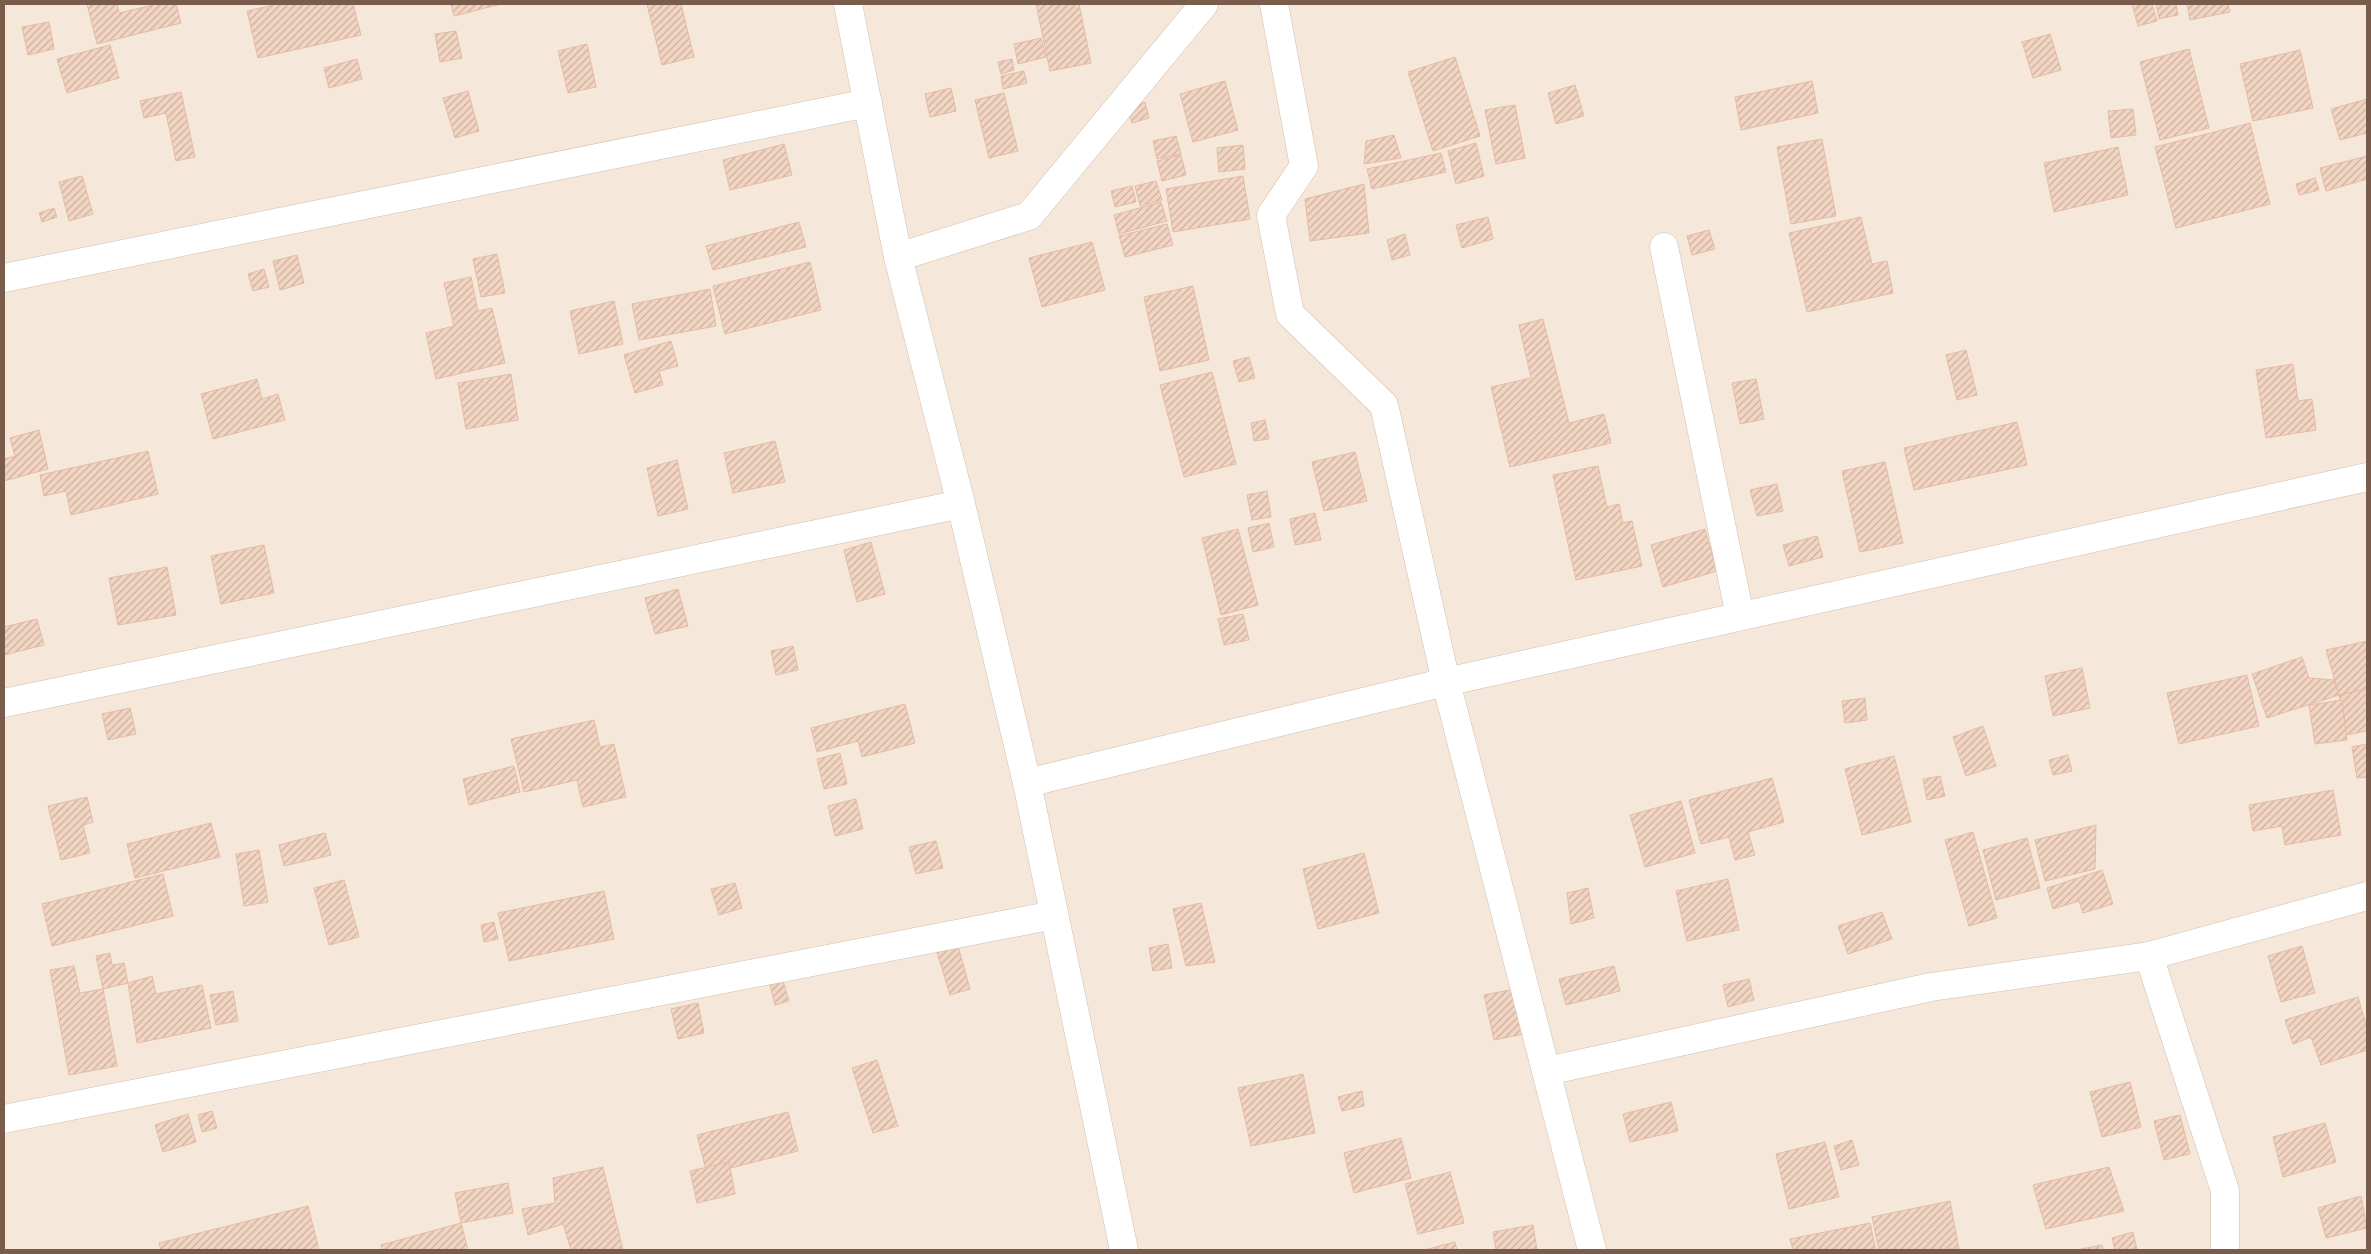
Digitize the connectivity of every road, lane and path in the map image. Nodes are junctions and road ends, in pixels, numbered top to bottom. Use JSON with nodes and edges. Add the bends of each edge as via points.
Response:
{"nodes":[{"id":1,"x":848,"y":4,"type":"edge"},
{"id":2,"x":1204,"y":4,"type":"edge"},
{"id":3,"x":1274,"y":4,"type":"edge"},
{"id":4,"x":868,"y":103,"type":"junction"},
{"id":5,"x":1664,"y":247,"type":"dead end"},
{"id":6,"x":898,"y":257,"type":"junction"},
{"id":7,"x":4,"y":278,"type":"edge"},
{"id":8,"x":2367,"y":476,"type":"edge"},
{"id":9,"x":961,"y":504,"type":"junction"},
{"id":10,"x":1740,"y":616,"type":"junction"},
{"id":11,"x":1446,"y":682,"type":"junction"},
{"id":12,"x":4,"y":703,"type":"edge"},
{"id":13,"x":1026,"y":783,"type":"junction"},
{"id":14,"x":2367,"y":896,"type":"edge"},
{"id":15,"x":1054,"y":915,"type":"junction"},
{"id":16,"x":2150,"y":956,"type":"junction"},
{"id":17,"x":1547,"y":1071,"type":"junction"},
{"id":18,"x":4,"y":1120,"type":"edge"},
{"id":19,"x":1124,"y":1250,"type":"edge"},
{"id":20,"x":1592,"y":1250,"type":"edge"},
{"id":21,"x":2225,"y":1250,"type":"edge"}],
"edges":[{"from":1,"to":4,"type":"street"},
{"from":2,"to":6,"type":"street","via":[[1029,216]]},
{"from":3,"to":11,"type":"street","via":[[1304,166],[1271,215],[1290,314],[1384,405]]},
{"from":4,"to":6,"type":"street"},
{"from":4,"to":7,"type":"street"},
{"from":5,"to":10,"type":"street"},
{"from":6,"to":9,"type":"street"},
{"from":8,"to":10,"type":"street"},
{"from":9,"to":12,"type":"street"},
{"from":9,"to":13,"type":"street"},
{"from":10,"to":11,"type":"street"},
{"from":11,"to":13,"type":"street"},
{"from":11,"to":17,"type":"street"},
{"from":13,"to":15,"type":"street"},
{"from":14,"to":16,"type":"street"},
{"from":15,"to":18,"type":"street"},
{"from":15,"to":19,"type":"street"},
{"from":16,"to":17,"type":"street","via":[[1931,987]]},
{"from":16,"to":21,"type":"street","via":[[2225,1191]]},
{"from":17,"to":20,"type":"street"}]}
